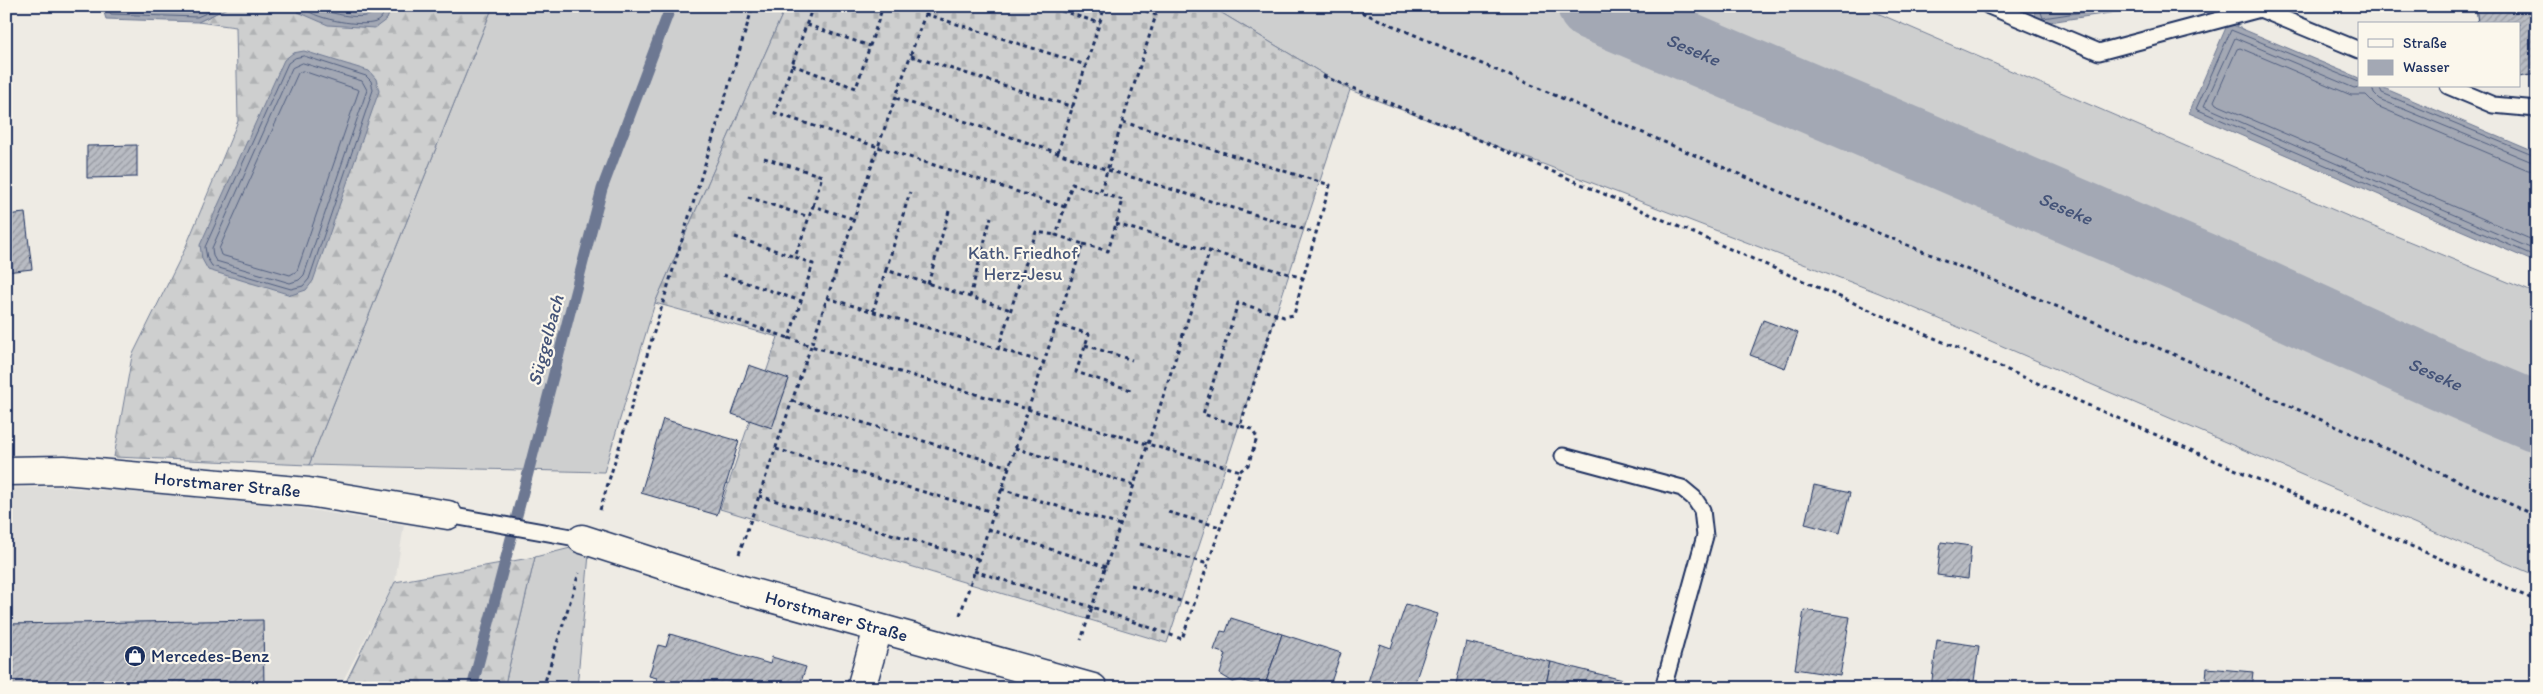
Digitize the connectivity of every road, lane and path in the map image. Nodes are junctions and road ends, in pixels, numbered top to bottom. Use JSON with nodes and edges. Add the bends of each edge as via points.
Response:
{"nodes":[{"id":1,"x":753,"y":6,"type":"edge"},
{"id":2,"x":813,"y":6,"type":"edge"},
{"id":3,"x":883,"y":6,"type":"edge"},
{"id":4,"x":928,"y":6,"type":"edge"},
{"id":5,"x":1046,"y":6,"type":"edge"},
{"id":6,"x":1106,"y":6,"type":"edge"},
{"id":7,"x":1134,"y":6,"type":"edge"},
{"id":8,"x":1347,"y":6,"type":"edge"},
{"id":9,"x":1989,"y":6,"type":"edge"},
{"id":10,"x":925,"y":14,"type":"junction"},
{"id":11,"x":1100,"y":22,"type":"junction"},
{"id":12,"x":807,"y":25,"type":"junction"},
{"id":13,"x":870,"y":46,"type":"junction"},
{"id":14,"x":2358,"y":50,"type":"edge"},
{"id":15,"x":911,"y":56,"type":"junction"},
{"id":16,"x":792,"y":65,"type":"junction"},
{"id":17,"x":1086,"y":65,"type":"junction"},
{"id":18,"x":1323,"y":76,"type":"dead end"},
{"id":19,"x":2453,"y":88,"type":"edge"},
{"id":20,"x":896,"y":98,"type":"junction"},
{"id":21,"x":1073,"y":107,"type":"junction"},
{"id":22,"x":2537,"y":109,"type":"edge"},
{"id":23,"x":1123,"y":122,"type":"junction"},
{"id":24,"x":878,"y":147,"type":"junction"},
{"id":25,"x":1058,"y":152,"type":"junction"},
{"id":26,"x":764,"y":158,"type":"dead end"},
{"id":27,"x":1108,"y":170,"type":"junction"},
{"id":28,"x":910,"y":192,"type":"dead end"},
{"id":29,"x":1100,"y":193,"type":"junction"},
{"id":30,"x":748,"y":197,"type":"dead end"},
{"id":31,"x":813,"y":206,"type":"junction"},
{"id":32,"x":1065,"y":207,"type":"junction"},
{"id":33,"x":949,"y":211,"type":"dead end"},
{"id":34,"x":809,"y":217,"type":"junction"},
{"id":35,"x":991,"y":217,"type":"dead end"},
{"id":36,"x":854,"y":220,"type":"junction"},
{"id":37,"x":1116,"y":224,"type":"junction"},
{"id":38,"x":1316,"y":233,"type":"junction"},
{"id":39,"x":1056,"y":235,"type":"junction"},
{"id":40,"x":735,"y":237,"type":"dead end"},
{"id":41,"x":1083,"y":244,"type":"junction"},
{"id":42,"x":1210,"y":250,"type":"junction"},
{"id":43,"x":795,"y":257,"type":"junction"},
{"id":44,"x":886,"y":270,"type":"junction"},
{"id":45,"x":723,"y":275,"type":"dead end"},
{"id":46,"x":1303,"y":278,"type":"junction"},
{"id":47,"x":928,"y":284,"type":"junction"},
{"id":48,"x":970,"y":297,"type":"junction"},
{"id":49,"x":827,"y":298,"type":"junction"},
{"id":50,"x":802,"y":301,"type":"junction"},
{"id":51,"x":1011,"y":310,"type":"junction"},
{"id":52,"x":708,"y":311,"type":"dead end"},
{"id":53,"x":873,"y":311,"type":"junction"},
{"id":54,"x":1276,"y":314,"type":"junction"},
{"id":55,"x":1056,"y":324,"type":"junction"},
{"id":56,"x":790,"y":338,"type":"junction"},
{"id":57,"x":811,"y":346,"type":"junction"},
{"id":58,"x":1085,"y":346,"type":"junction"},
{"id":59,"x":998,"y":349,"type":"junction"},
{"id":60,"x":1132,"y":360,"type":"dead end"},
{"id":61,"x":1044,"y":362,"type":"junction"},
{"id":62,"x":1134,"y":391,"type":"dead end"},
{"id":63,"x":792,"y":401,"type":"junction"},
{"id":64,"x":1028,"y":409,"type":"junction"},
{"id":65,"x":1240,"y":426,"type":"junction"},
{"id":66,"x":1148,"y":444,"type":"junction"},
{"id":67,"x":1015,"y":448,"type":"junction"},
{"id":68,"x":776,"y":449,"type":"junction"},
{"id":69,"x":1563,"y":456,"type":"dead end"},
{"id":70,"x":1009,"y":467,"type":"junction"},
{"id":71,"x":6,"y":470,"type":"edge"},
{"id":72,"x":1240,"y":471,"type":"junction"},
{"id":73,"x":1134,"y":485,"type":"junction"},
{"id":74,"x":1001,"y":489,"type":"junction"},
{"id":75,"x":759,"y":496,"type":"junction"},
{"id":76,"x":994,"y":512,"type":"junction"},
{"id":77,"x":1168,"y":512,"type":"dead end"},
{"id":78,"x":448,"y":515,"type":"joint"},
{"id":79,"x":2537,"y":516,"type":"edge"},
{"id":80,"x":1120,"y":525,"type":"junction"},
{"id":81,"x":1220,"y":527,"type":"junction"},
{"id":82,"x":988,"y":529,"type":"junction"},
{"id":83,"x":586,"y":541,"type":"junction"},
{"id":84,"x":1140,"y":544,"type":"dead end"},
{"id":85,"x":978,"y":559,"type":"junction"},
{"id":86,"x":1208,"y":564,"type":"junction"},
{"id":87,"x":1106,"y":566,"type":"junction"},
{"id":88,"x":974,"y":571,"type":"junction"},
{"id":89,"x":728,"y":586,"type":"junction"},
{"id":90,"x":1131,"y":586,"type":"dead end"},
{"id":91,"x":2537,"y":602,"type":"edge"},
{"id":92,"x":1193,"y":605,"type":"junction"},
{"id":93,"x":1092,"y":607,"type":"junction"},
{"id":94,"x":878,"y":629,"type":"junction"},
{"id":95,"x":1081,"y":640,"type":"dead end"},
{"id":96,"x":950,"y":646,"type":"junction"},
{"id":97,"x":542,"y":688,"type":"edge"},
{"id":98,"x":860,"y":688,"type":"edge"},
{"id":99,"x":1093,"y":688,"type":"edge"},
{"id":100,"x":1663,"y":688,"type":"edge"}],
"edges":[{"from":1,"to":83,"type":"path"},
{"from":2,"to":12,"type":"path"},
{"from":3,"to":13,"type":"path"},
{"from":4,"to":10,"type":"path"},
{"from":5,"to":11,"type":"path"},
{"from":6,"to":11,"type":"path"},
{"from":7,"to":23,"type":"path","via":[[1156,15]]},
{"from":8,"to":79,"type":"path","via":[[1832,214],[2180,357]]},
{"from":9,"to":14,"type":"lane","via":[[2099,52],[2260,9]]},
{"from":10,"to":15,"type":"path"},
{"from":10,"to":17,"type":"path"},
{"from":11,"to":17,"type":"path"},
{"from":12,"to":13,"type":"path"},
{"from":12,"to":16,"type":"path"},
{"from":13,"to":16,"type":"path","via":[[856,88]]},
{"from":15,"to":20,"type":"path"},
{"from":15,"to":21,"type":"path"},
{"from":16,"to":24,"type":"path","via":[[775,113]]},
{"from":17,"to":21,"type":"path"},
{"from":18,"to":91,"type":"path","via":[[1486,143]]},
{"from":19,"to":22,"type":"lane","via":[[2493,105]]},
{"from":20,"to":24,"type":"path"},
{"from":20,"to":25,"type":"path"},
{"from":21,"to":25,"type":"path"},
{"from":23,"to":27,"type":"path"},
{"from":23,"to":38,"type":"path","via":[[1330,185]]},
{"from":24,"to":32,"type":"path"},
{"from":24,"to":36,"type":"path"},
{"from":25,"to":27,"type":"path"},
{"from":26,"to":31,"type":"path","via":[[822,176]]},
{"from":27,"to":29,"type":"path"},
{"from":27,"to":38,"type":"path"},
{"from":28,"to":44,"type":"path"},
{"from":29,"to":32,"type":"path","via":[[1072,184]]},
{"from":29,"to":37,"type":"path","via":[[1123,200]]},
{"from":30,"to":34,"type":"path"},
{"from":31,"to":34,"type":"path"},
{"from":31,"to":36,"type":"path"},
{"from":32,"to":39,"type":"path"},
{"from":33,"to":47,"type":"path"},
{"from":34,"to":43,"type":"path"},
{"from":35,"to":48,"type":"path"},
{"from":36,"to":49,"type":"path"},
{"from":37,"to":41,"type":"path","via":[[1108,251]]},
{"from":37,"to":42,"type":"path"},
{"from":38,"to":46,"type":"path"},
{"from":39,"to":41,"type":"path"},
{"from":39,"to":51,"type":"path","via":[[1036,232]]},
{"from":40,"to":43,"type":"path"},
{"from":41,"to":55,"type":"path"},
{"from":42,"to":46,"type":"path"},
{"from":42,"to":66,"type":"path"},
{"from":43,"to":50,"type":"path","via":[[814,264]]},
{"from":44,"to":47,"type":"path"},
{"from":44,"to":53,"type":"path"},
{"from":45,"to":50,"type":"path"},
{"from":46,"to":54,"type":"path","via":[[1294,315],[1284,317]]},
{"from":47,"to":48,"type":"path"},
{"from":48,"to":51,"type":"path"},
{"from":49,"to":53,"type":"path"},
{"from":49,"to":57,"type":"path"},
{"from":50,"to":56,"type":"path"},
{"from":51,"to":59,"type":"path"},
{"from":52,"to":56,"type":"path"},
{"from":53,"to":59,"type":"path"},
{"from":54,"to":65,"type":"path"},
{"from":54,"to":65,"type":"path","via":[[1238,303],[1203,414]]},
{"from":55,"to":58,"type":"path","via":[[1089,334]]},
{"from":55,"to":61,"type":"path"},
{"from":56,"to":57,"type":"path"},
{"from":57,"to":63,"type":"path"},
{"from":57,"to":64,"type":"path"},
{"from":58,"to":60,"type":"path"},
{"from":58,"to":62,"type":"path","via":[[1076,372]]},
{"from":59,"to":61,"type":"path"},
{"from":61,"to":64,"type":"path"},
{"from":63,"to":68,"type":"path"},
{"from":63,"to":70,"type":"path"},
{"from":64,"to":66,"type":"path"},
{"from":64,"to":67,"type":"path"},
{"from":65,"to":72,"type":"path","via":[[1252,429],[1257,438],[1248,465]]},
{"from":66,"to":72,"type":"path"},
{"from":66,"to":73,"type":"path"},
{"from":67,"to":70,"type":"path"},
{"from":67,"to":73,"type":"path"},
{"from":68,"to":75,"type":"path"},
{"from":68,"to":76,"type":"path"},
{"from":69,"to":100,"type":"lane","via":[[1682,488],[1702,510],[1705,522],[1703,550]]},
{"from":70,"to":74,"type":"path"},
{"from":71,"to":78,"type":"street","name":"Horstmarer Straße","via":[[64,470],[308,492]]},
{"from":72,"to":81,"type":"path"},
{"from":73,"to":80,"type":"path"},
{"from":74,"to":76,"type":"path"},
{"from":74,"to":80,"type":"path"},
{"from":75,"to":85,"type":"path"},
{"from":75,"to":89,"type":"path"},
{"from":76,"to":82,"type":"path"},
{"from":77,"to":81,"type":"path"},
{"from":78,"to":83,"type":"lane"},
{"from":80,"to":87,"type":"path"},
{"from":81,"to":86,"type":"path"},
{"from":82,"to":85,"type":"path"},
{"from":82,"to":87,"type":"path"},
{"from":83,"to":89,"type":"street","name":"Horstmarer Straße"},
{"from":83,"to":97,"type":"path"},
{"from":84,"to":86,"type":"path"},
{"from":85,"to":88,"type":"path"},
{"from":86,"to":92,"type":"path"},
{"from":87,"to":93,"type":"path"},
{"from":88,"to":93,"type":"path"},
{"from":88,"to":96,"type":"path"},
{"from":89,"to":94,"type":"street","name":"Horstmarer Straße"},
{"from":90,"to":92,"type":"path"},
{"from":92,"to":93,"type":"path","via":[[1182,639]]},
{"from":93,"to":95,"type":"path"},
{"from":94,"to":96,"type":"street","name":"Horstmarer Straße"},
{"from":94,"to":98,"type":"street"},
{"from":96,"to":99,"type":"street","name":"Horstmarer Straße"}]}
